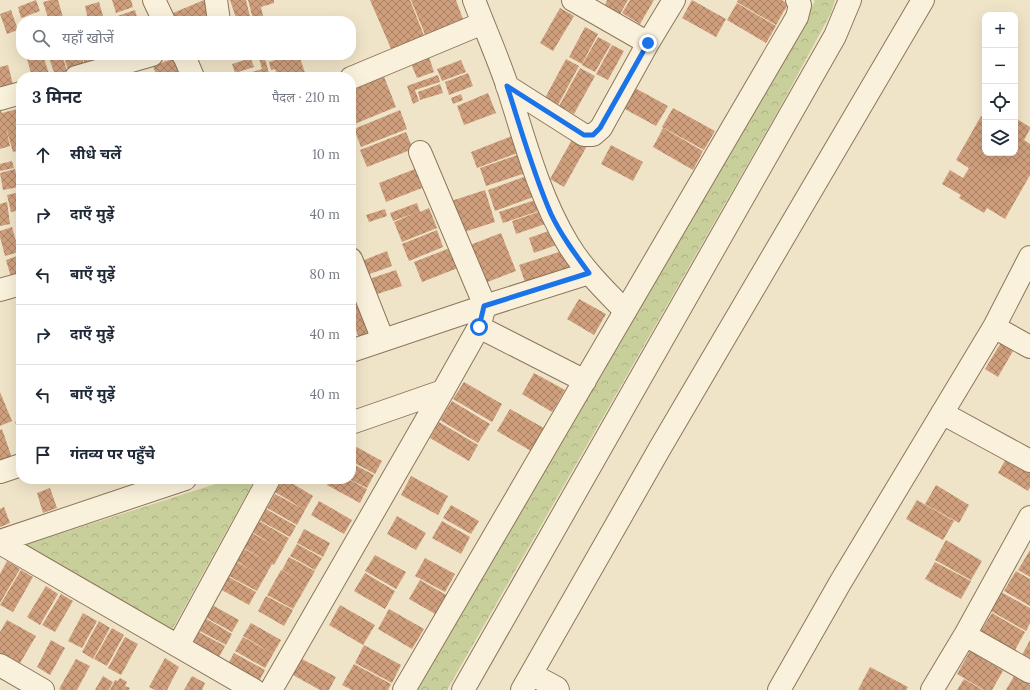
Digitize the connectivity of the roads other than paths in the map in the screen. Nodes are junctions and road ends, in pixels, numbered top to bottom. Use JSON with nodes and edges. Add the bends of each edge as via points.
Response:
{"nodes":[{"id":1,"x":154,"y":0,"type":"edge"},
{"id":2,"x":216,"y":0,"type":"edge"},
{"id":3,"x":474,"y":0,"type":"edge"},
{"id":4,"x":573,"y":0,"type":"edge"},
{"id":5,"x":674,"y":0,"type":"edge"},
{"id":6,"x":797,"y":0,"type":"edge"},
{"id":7,"x":850,"y":0,"type":"edge"},
{"id":8,"x":923,"y":0,"type":"edge"},
{"id":9,"x":162,"y":16,"type":"edge"},
{"id":10,"x":218,"y":16,"type":"edge"},
{"id":11,"x":482,"y":23,"type":"junction"},
{"id":12,"x":648,"y":43,"type":"junction"},
{"id":13,"x":135,"y":60,"type":"edge"},
{"id":14,"x":93,"y":72,"type":"edge"},
{"id":15,"x":356,"y":76,"type":"edge"},
{"id":16,"x":507,"y":86,"type":"junction"},
{"id":17,"x":16,"y":94,"type":"edge"},
{"id":18,"x":0,"y":99,"type":"edge"},
{"id":19,"x":420,"y":152,"type":"dead end"},
{"id":20,"x":1030,"y":257,"type":"edge"},
{"id":21,"x":356,"y":272,"type":"edge"},
{"id":22,"x":589,"y":273,"type":"junction"},
{"id":23,"x":16,"y":285,"type":"edge"},
{"id":24,"x":0,"y":290,"type":"edge"},
{"id":25,"x":484,"y":306,"type":"junction"},
{"id":26,"x":625,"y":311,"type":"junction"},
{"id":27,"x":479,"y":327,"type":"junction"},
{"id":28,"x":994,"y":327,"type":"junction"},
{"id":29,"x":383,"y":340,"type":"junction"},
{"id":30,"x":1030,"y":347,"type":"edge"},
{"id":31,"x":356,"y":349,"type":"edge"},
{"id":32,"x":584,"y":381,"type":"junction"},
{"id":33,"x":443,"y":391,"type":"junction"},
{"id":34,"x":942,"y":413,"type":"junction"},
{"id":35,"x":356,"y":421,"type":"edge"},
{"id":36,"x":1030,"y":461,"type":"edge"},
{"id":37,"x":16,"y":467,"type":"edge"},
{"id":38,"x":0,"y":472,"type":"edge"},
{"id":39,"x":170,"y":484,"type":"edge"},
{"id":40,"x":266,"y":484,"type":"edge"},
{"id":41,"x":1030,"y":517,"type":"edge"},
{"id":42,"x":0,"y":542,"type":"edge"},
{"id":43,"x":965,"y":635,"type":"junction"},
{"id":44,"x":178,"y":646,"type":"junction"},
{"id":45,"x":0,"y":664,"type":"edge"},
{"id":46,"x":1030,"y":672,"type":"edge"},
{"id":47,"x":526,"y":682,"type":"edge"},
{"id":48,"x":43,"y":690,"type":"edge"},
{"id":49,"x":254,"y":690,"type":"edge"},
{"id":50,"x":271,"y":690,"type":"edge"},
{"id":51,"x":404,"y":690,"type":"edge"},
{"id":52,"x":463,"y":690,"type":"edge"},
{"id":53,"x":558,"y":690,"type":"edge"},
{"id":54,"x":779,"y":690,"type":"edge"},
{"id":55,"x":932,"y":690,"type":"edge"}],
"edges":[{"from":1,"to":9,"type":"street"},
{"from":2,"to":10,"type":"street"},
{"from":3,"to":11,"type":"street"},
{"from":4,"to":12,"type":"street"},
{"from":5,"to":12,"type":"street"},
{"from":6,"to":26,"type":"street","via":[[800,5],[797,17]]},
{"from":7,"to":52,"type":"street","via":[[835,36]]},
{"from":8,"to":47,"type":"street"},
{"from":11,"to":15,"type":"street"},
{"from":11,"to":16,"type":"street"},
{"from":12,"to":16,"type":"street","via":[[600,128],[593,135],[584,135]]},
{"from":13,"to":14,"type":"street"},
{"from":16,"to":22,"type":"street","via":[[551,215],[568,245]]},
{"from":17,"to":18,"type":"street"},
{"from":19,"to":25,"type":"street"},
{"from":20,"to":28,"type":"street"},
{"from":21,"to":29,"type":"street"},
{"from":22,"to":25,"type":"street"},
{"from":22,"to":26,"type":"street"},
{"from":23,"to":24,"type":"street"},
{"from":25,"to":27,"type":"street"},
{"from":25,"to":29,"type":"street"},
{"from":26,"to":32,"type":"street"},
{"from":27,"to":32,"type":"street"},
{"from":27,"to":33,"type":"street"},
{"from":28,"to":30,"type":"street"},
{"from":28,"to":34,"type":"street"},
{"from":29,"to":31,"type":"street"},
{"from":32,"to":51,"type":"street"},
{"from":33,"to":35,"type":"street"},
{"from":33,"to":50,"type":"street"},
{"from":34,"to":36,"type":"street"},
{"from":34,"to":54,"type":"street"},
{"from":37,"to":38,"type":"street"},
{"from":39,"to":42,"type":"street"},
{"from":40,"to":44,"type":"street"},
{"from":41,"to":43,"type":"street"},
{"from":42,"to":44,"type":"street"},
{"from":43,"to":46,"type":"street"},
{"from":43,"to":55,"type":"street"},
{"from":44,"to":49,"type":"street"},
{"from":45,"to":48,"type":"street"},
{"from":47,"to":53,"type":"street"}]}
